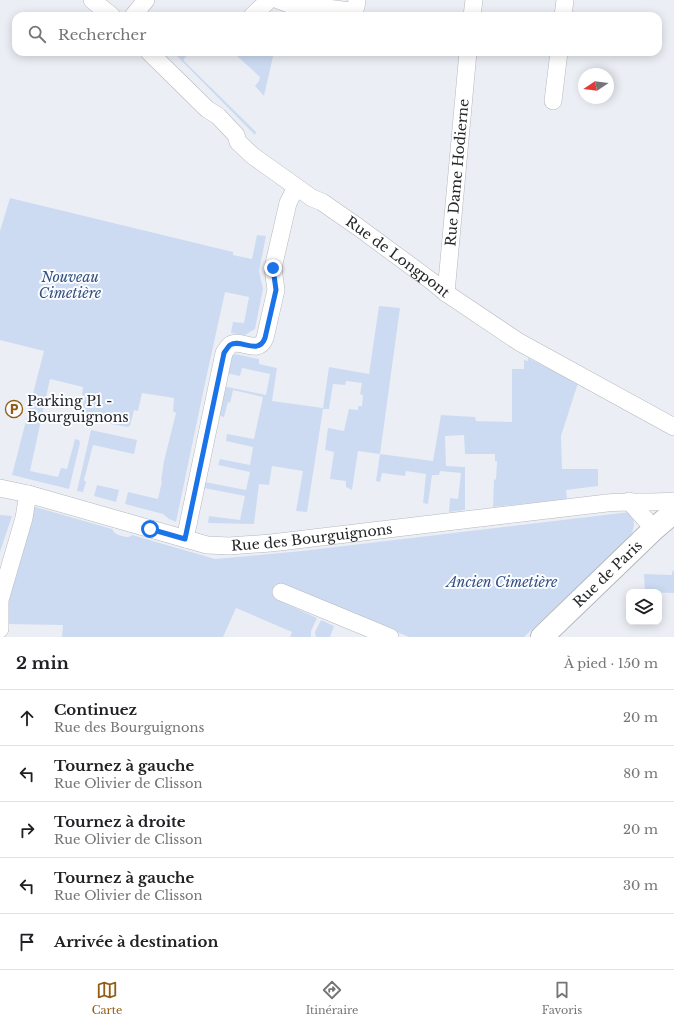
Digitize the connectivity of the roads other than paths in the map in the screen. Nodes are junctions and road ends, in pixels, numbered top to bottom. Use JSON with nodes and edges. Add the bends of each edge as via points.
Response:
{"nodes":[{"id":1,"x":92,"y":0,"type":"edge"},
{"id":2,"x":146,"y":0,"type":"edge"},
{"id":3,"x":269,"y":0,"type":"edge"},
{"id":4,"x":278,"y":0,"type":"edge"},
{"id":5,"x":357,"y":0,"type":"edge"},
{"id":6,"x":474,"y":0,"type":"edge"},
{"id":7,"x":565,"y":0,"type":"edge"},
{"id":8,"x":107,"y":12,"type":"edge"},
{"id":9,"x":136,"y":12,"type":"edge"},
{"id":10,"x":256,"y":12,"type":"edge"},
{"id":11,"x":472,"y":12,"type":"edge"},
{"id":12,"x":564,"y":12,"type":"edge"},
{"id":13,"x":153,"y":56,"type":"edge"},
{"id":14,"x":468,"y":56,"type":"edge"},
{"id":15,"x":559,"y":56,"type":"edge"},
{"id":16,"x":553,"y":101,"type":"dead end"},
{"id":17,"x":296,"y":187,"type":"junction"},
{"id":18,"x":446,"y":293,"type":"junction"},
{"id":19,"x":674,"y":427,"type":"edge"},
{"id":20,"x":0,"y":488,"type":"edge"},
{"id":21,"x":28,"y":494,"type":"junction"},
{"id":22,"x":629,"y":501,"type":"junction"},
{"id":23,"x":674,"y":501,"type":"edge"},
{"id":24,"x":674,"y":512,"type":"edge"},
{"id":25,"x":654,"y":529,"type":"junction"},
{"id":26,"x":185,"y":539,"type":"junction"},
{"id":27,"x":281,"y":592,"type":"dead end"},
{"id":28,"x":0,"y":629,"type":"edge"},
{"id":29,"x":0,"y":634,"type":"edge"},
{"id":30,"x":0,"y":637,"type":"edge"},
{"id":31,"x":390,"y":637,"type":"edge"},
{"id":32,"x":542,"y":637,"type":"edge"}],
"edges":[{"from":1,"to":8,"type":"street"},
{"from":2,"to":9,"type":"street"},
{"from":3,"to":10,"type":"street"},
{"from":4,"to":5,"type":"street","via":[[289,4],[350,11],[356,7]]},
{"from":6,"to":11,"type":"street"},
{"from":7,"to":12,"type":"street"},
{"from":13,"to":17,"type":"street","name":"Rue de Longpont","via":[[236,134],[238,142],[253,156]]},
{"from":14,"to":18,"type":"street","name":"Rue Dame Hodierne"},
{"from":15,"to":16,"type":"street"},
{"from":17,"to":18,"type":"street","name":"Rue de Longpont","via":[[358,227]]},
{"from":17,"to":26,"type":"street","via":[[288,203],[273,268],[276,290],[263,343],[259,346],[234,344],[224,353]]},
{"from":18,"to":19,"type":"street","name":"Rue de Longpont","via":[[518,342]]},
{"from":20,"to":21,"type":"street","name":"Rue des Bourguignons"},
{"from":21,"to":26,"type":"street","name":"Rue des Bourguignons"},
{"from":21,"to":28,"type":"street","via":[[24,518],[0,600]]},
{"from":22,"to":23,"type":"street","name":"Rue des Bourguignons"},
{"from":22,"to":25,"type":"street"},
{"from":22,"to":26,"type":"street","name":"Rue des Bourguignons","via":[[271,543],[207,545]]},
{"from":24,"to":25,"type":"main road","name":"Rue de Paris"},
{"from":25,"to":32,"type":"main road","name":"Rue de Paris"},
{"from":27,"to":31,"type":"street"},
{"from":29,"to":30,"type":"street"}]}
